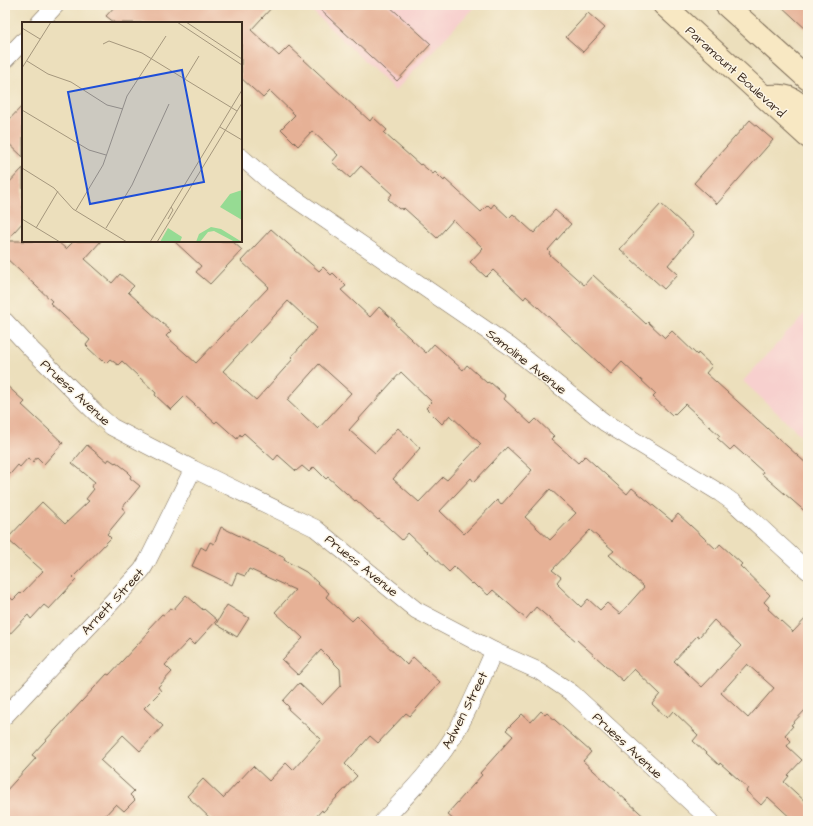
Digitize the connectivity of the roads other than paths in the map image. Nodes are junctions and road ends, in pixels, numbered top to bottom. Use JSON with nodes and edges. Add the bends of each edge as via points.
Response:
{"nodes":[{"id":1,"x":56,"y":5,"type":"edge"},
{"id":2,"x":664,"y":5,"type":"edge"},
{"id":3,"x":726,"y":5,"type":"edge"},
{"id":4,"x":40,"y":22,"type":"edge"},
{"id":5,"x":22,"y":42,"type":"edge"},
{"id":6,"x":5,"y":60,"type":"edge"},
{"id":7,"x":808,"y":79,"type":"edge"},
{"id":8,"x":764,"y":96,"type":"junction"},
{"id":9,"x":808,"y":112,"type":"edge"},
{"id":10,"x":808,"y":137,"type":"edge"},
{"id":11,"x":242,"y":158,"type":"edge"},
{"id":12,"x":5,"y":321,"type":"edge"},
{"id":13,"x":193,"y":469,"type":"junction"},
{"id":14,"x":808,"y":571,"type":"edge"},
{"id":15,"x":494,"y":651,"type":"junction"},
{"id":16,"x":5,"y":716,"type":"edge"},
{"id":17,"x":383,"y":821,"type":"edge"},
{"id":18,"x":711,"y":821,"type":"edge"}],
"edges":[{"from":1,"to":4,"type":"street"},
{"from":2,"to":8,"type":"main road","name":"Paramount Boulevard"},
{"from":3,"to":7,"type":"main road"},
{"from":5,"to":6,"type":"street"},
{"from":8,"to":9,"type":"main road","via":[[785,95]]},
{"from":8,"to":10,"type":"main road","name":"Paramount Boulevard"},
{"from":11,"to":14,"type":"street","name":"Samoline Avenue","via":[[269,181],[511,347],[604,422],[729,500]]},
{"from":12,"to":13,"type":"street","name":"Pruess Avenue","via":[[104,421]]},
{"from":13,"to":15,"type":"street","name":"Pruess Avenue","via":[[315,528],[416,610]]},
{"from":13,"to":16,"type":"street","name":"Arnett Street","via":[[148,560],[138,574]]},
{"from":15,"to":17,"type":"street","name":"Adwen Street","via":[[462,720],[445,749]]},
{"from":15,"to":18,"type":"street","name":"Pruess Avenue","via":[[539,671],[572,693]]}]}
